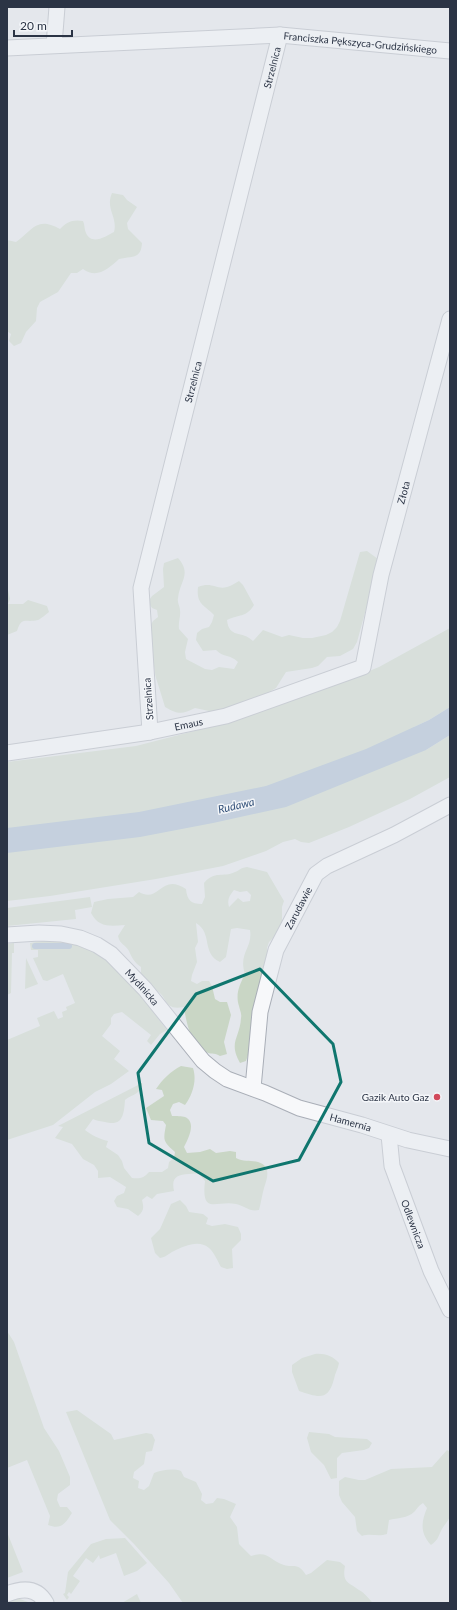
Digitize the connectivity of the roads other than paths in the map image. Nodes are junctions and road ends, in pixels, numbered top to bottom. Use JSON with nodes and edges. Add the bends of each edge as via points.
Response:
{"nodes":[{"id":1,"x":57,"y":7,"type":"edge"},
{"id":2,"x":280,"y":36,"type":"junction"},
{"id":3,"x":54,"y":45,"type":"junction"},
{"id":4,"x":7,"y":48,"type":"edge"},
{"id":5,"x":450,"y":51,"type":"edge"},
{"id":6,"x":450,"y":319,"type":"edge"},
{"id":7,"x":363,"y":667,"type":"joint"},
{"id":8,"x":150,"y":732,"type":"junction"},
{"id":9,"x":7,"y":753,"type":"edge"},
{"id":10,"x":450,"y":805,"type":"edge"},
{"id":11,"x":7,"y":935,"type":"edge"},
{"id":12,"x":253,"y":1088,"type":"junction"},
{"id":13,"x":389,"y":1135,"type":"junction"},
{"id":14,"x":450,"y":1149,"type":"edge"},
{"id":15,"x":450,"y":1310,"type":"edge"},
{"id":16,"x":7,"y":1594,"type":"edge"},
{"id":17,"x":41,"y":1598,"type":"edge"}],
"edges":[{"from":1,"to":3,"type":"street"},
{"from":2,"to":3,"type":"street","name":"Franciszka Pększyca-Grudzińskiego"},
{"from":2,"to":5,"type":"street","name":"Franciszka Pększyca-Grudzińskiego"},
{"from":2,"to":8,"type":"street","name":"Strzelnica","via":[[140,588]]},
{"from":3,"to":4,"type":"street","name":"Franciszka Pększyca-Grudzińskiego"},
{"from":6,"to":7,"type":"street","name":"Złota","via":[[381,576]]},
{"from":7,"to":8,"type":"street","name":"Emaus","via":[[226,716]]},
{"from":8,"to":9,"type":"street","name":"Emaus"},
{"from":10,"to":12,"type":"street","name":"Zarudawie","via":[[327,866],[316,874],[276,950],[260,1012]]},
{"from":11,"to":12,"type":"street","name":"Mydlnicka","via":[[61,934],[97,945],[111,954],[145,989],[203,1061],[227,1079]]},
{"from":12,"to":13,"type":"street","name":"Hamernia","via":[[299,1108]]},
{"from":13,"to":14,"type":"street","name":"Hamernia"},
{"from":13,"to":15,"type":"street","name":"Odlewnicza","via":[[392,1166],[432,1272]]},
{"from":16,"to":17,"type":"street","via":[[24,1589]]}]}
